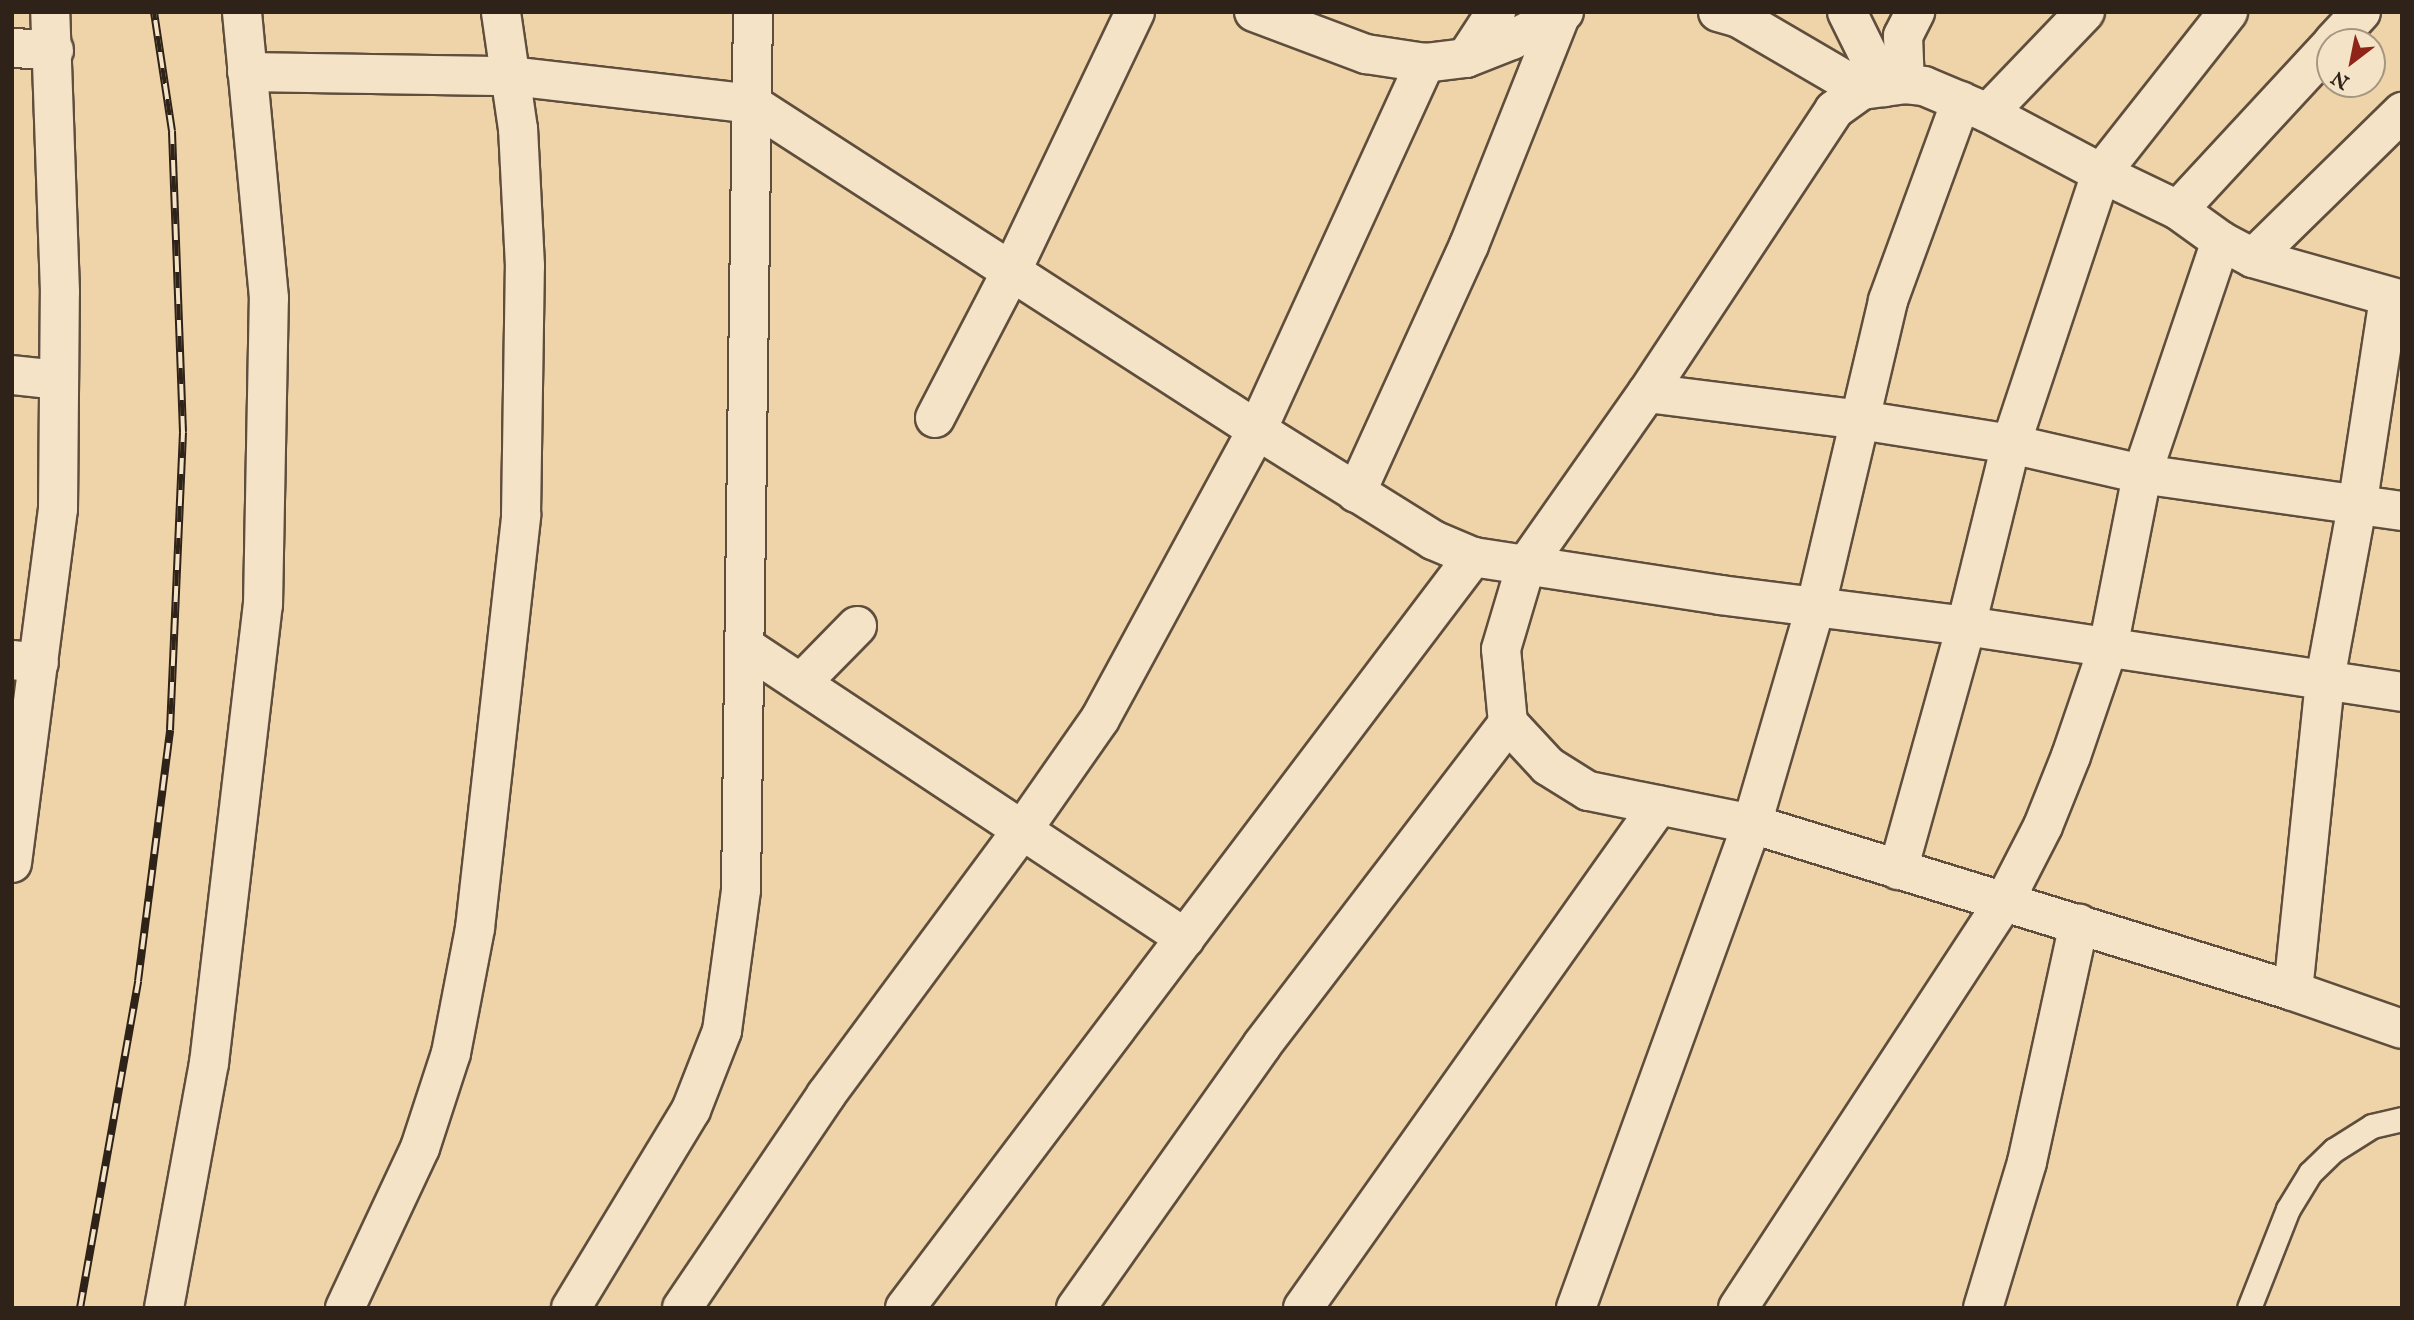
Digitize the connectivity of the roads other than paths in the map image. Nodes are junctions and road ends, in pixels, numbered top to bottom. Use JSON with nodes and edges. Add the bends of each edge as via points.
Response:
{"nodes":[{"id":1,"x":50,"y":12,"type":"edge"},
{"id":2,"x":242,"y":12,"type":"edge"},
{"id":3,"x":501,"y":12,"type":"edge"},
{"id":4,"x":754,"y":12,"type":"edge"},
{"id":5,"x":1135,"y":12,"type":"edge"},
{"id":6,"x":1254,"y":12,"type":"edge"},
{"id":7,"x":1496,"y":12,"type":"edge"},
{"id":8,"x":1718,"y":12,"type":"edge"},
{"id":9,"x":1847,"y":12,"type":"edge"},
{"id":10,"x":1915,"y":12,"type":"edge"},
{"id":11,"x":2085,"y":12,"type":"edge"},
{"id":12,"x":2228,"y":12,"type":"edge"},
{"id":13,"x":2361,"y":12,"type":"edge"},
{"id":14,"x":1562,"y":13,"type":"edge"},
{"id":15,"x":2346,"y":28,"type":"edge"},
{"id":16,"x":12,"y":48,"type":"edge"},
{"id":17,"x":54,"y":50,"type":"junction"},
{"id":18,"x":1466,"y":58,"type":"junction"},
{"id":19,"x":2316,"y":61,"type":"edge"},
{"id":20,"x":1425,"y":64,"type":"junction"},
{"id":21,"x":247,"y":72,"type":"junction"},
{"id":22,"x":511,"y":76,"type":"junction"},
{"id":23,"x":1884,"y":87,"type":"junction"},
{"id":24,"x":752,"y":104,"type":"junction"},
{"id":25,"x":1974,"y":107,"type":"junction"},
{"id":26,"x":2402,"y":112,"type":"edge"},
{"id":27,"x":2101,"y":173,"type":"junction"},
{"id":28,"x":2178,"y":210,"type":"junction"},
{"id":29,"x":2237,"y":250,"type":"junction"},
{"id":30,"x":1011,"y":272,"type":"junction"},
{"id":31,"x":2395,"y":299,"type":"edge"},
{"id":32,"x":12,"y":375,"type":"edge"},
{"id":33,"x":59,"y":380,"type":"junction"},
{"id":34,"x":1647,"y":393,"type":"junction"},
{"id":35,"x":935,"y":418,"type":"dead end"},
{"id":36,"x":1860,"y":420,"type":"junction"},
{"id":37,"x":1257,"y":430,"type":"junction"},
{"id":38,"x":2011,"y":444,"type":"junction"},
{"id":39,"x":2142,"y":474,"type":"junction"},
{"id":40,"x":1356,"y":493,"type":"junction"},
{"id":41,"x":2357,"y":507,"type":"junction"},
{"id":42,"x":2402,"y":511,"type":"edge"},
{"id":43,"x":1472,"y":557,"type":"junction"},
{"id":44,"x":1526,"y":565,"type":"junction"},
{"id":45,"x":1816,"y":605,"type":"junction"},
{"id":46,"x":857,"y":626,"type":"dead end"},
{"id":47,"x":1966,"y":626,"type":"junction"},
{"id":48,"x":746,"y":647,"type":"junction"},
{"id":49,"x":2108,"y":648,"type":"junction"},
{"id":50,"x":25,"y":661,"type":"edge"},
{"id":51,"x":2325,"y":679,"type":"junction"},
{"id":52,"x":801,"y":683,"type":"junction"},
{"id":53,"x":2402,"y":692,"type":"edge"},
{"id":54,"x":1508,"y":723,"type":"junction"},
{"id":55,"x":1659,"y":805,"type":"junction"},
{"id":56,"x":1752,"y":824,"type":"junction"},
{"id":57,"x":1023,"y":829,"type":"junction"},
{"id":58,"x":12,"y":863,"type":"edge"},
{"id":59,"x":1898,"y":870,"type":"junction"},
{"id":60,"x":2004,"y":902,"type":"junction"},
{"id":61,"x":2078,"y":925,"type":"junction"},
{"id":62,"x":1185,"y":938,"type":"junction"},
{"id":63,"x":2293,"y":991,"type":"junction"},
{"id":64,"x":2402,"y":1029,"type":"edge"},
{"id":65,"x":2402,"y":1119,"type":"edge"},
{"id":66,"x":164,"y":1308,"type":"edge"},
{"id":67,"x":345,"y":1308,"type":"edge"},
{"id":68,"x":571,"y":1308,"type":"edge"},
{"id":69,"x":682,"y":1308,"type":"edge"},
{"id":70,"x":905,"y":1308,"type":"edge"},
{"id":71,"x":1076,"y":1308,"type":"edge"},
{"id":72,"x":1303,"y":1308,"type":"edge"},
{"id":73,"x":1576,"y":1308,"type":"edge"},
{"id":74,"x":1738,"y":1308,"type":"edge"},
{"id":75,"x":1983,"y":1308,"type":"edge"},
{"id":76,"x":2249,"y":1308,"type":"edge"}],
"edges":[{"from":1,"to":17,"type":"street"},
{"from":2,"to":21,"type":"street"},
{"from":3,"to":22,"type":"street"},
{"from":4,"to":24,"type":"street"},
{"from":5,"to":30,"type":"street"},
{"from":6,"to":20,"type":"street","via":[[1366,54]]},
{"from":7,"to":18,"type":"street"},
{"from":8,"to":23,"type":"street"},
{"from":9,"to":23,"type":"street"},
{"from":10,"to":23,"type":"street"},
{"from":11,"to":25,"type":"street"},
{"from":12,"to":27,"type":"street"},
{"from":13,"to":15,"type":"street"},
{"from":14,"to":18,"type":"street"},
{"from":14,"to":40,"type":"street","via":[[1469,245]]},
{"from":16,"to":17,"type":"street"},
{"from":17,"to":33,"type":"street"},
{"from":18,"to":20,"type":"street"},
{"from":19,"to":28,"type":"street"},
{"from":20,"to":37,"type":"street"},
{"from":21,"to":22,"type":"street"},
{"from":21,"to":66,"type":"street","via":[[269,298],[263,605],[209,1063]]},
{"from":22,"to":24,"type":"street"},
{"from":22,"to":67,"type":"street","via":[[525,266],[521,515],[475,928],[451,1053],[420,1149]]},
{"from":23,"to":25,"type":"street","via":[[1924,86]]},
{"from":23,"to":34,"type":"street","via":[[1834,110]]},
{"from":24,"to":30,"type":"street"},
{"from":24,"to":48,"type":"street"},
{"from":25,"to":27,"type":"street"},
{"from":25,"to":36,"type":"street","via":[[1888,301]]},
{"from":26,"to":29,"type":"street"},
{"from":27,"to":28,"type":"street"},
{"from":27,"to":38,"type":"street"},
{"from":28,"to":29,"type":"street"},
{"from":29,"to":31,"type":"street"},
{"from":29,"to":39,"type":"street"},
{"from":30,"to":35,"type":"street"},
{"from":30,"to":37,"type":"street"},
{"from":31,"to":41,"type":"street"},
{"from":32,"to":33,"type":"street"},
{"from":33,"to":50,"type":"street","via":[[58,509]]},
{"from":34,"to":36,"type":"street"},
{"from":34,"to":44,"type":"street"},
{"from":36,"to":38,"type":"street"},
{"from":36,"to":45,"type":"street"},
{"from":37,"to":40,"type":"street"},
{"from":37,"to":57,"type":"street","via":[[1100,719]]},
{"from":38,"to":39,"type":"street"},
{"from":38,"to":47,"type":"street"},
{"from":39,"to":41,"type":"street"},
{"from":39,"to":49,"type":"street"},
{"from":40,"to":43,"type":"street","via":[[1433,540]]},
{"from":41,"to":42,"type":"street"},
{"from":41,"to":51,"type":"street"},
{"from":43,"to":44,"type":"street"},
{"from":43,"to":62,"type":"street"},
{"from":44,"to":45,"type":"street"},
{"from":44,"to":54,"type":"street","via":[[1501,649]]},
{"from":45,"to":47,"type":"street"},
{"from":45,"to":56,"type":"street"},
{"from":46,"to":52,"type":"street"},
{"from":47,"to":49,"type":"street"},
{"from":47,"to":59,"type":"street"},
{"from":48,"to":52,"type":"street"},
{"from":48,"to":68,"type":"street","via":[[741,890],[722,1031],[691,1110]]},
{"from":49,"to":51,"type":"street"},
{"from":49,"to":60,"type":"street","via":[[2071,757]]},
{"from":50,"to":58,"type":"street"},
{"from":51,"to":53,"type":"street"},
{"from":51,"to":63,"type":"street"},
{"from":52,"to":57,"type":"street"},
{"from":54,"to":55,"type":"street","via":[[1548,766],[1588,791]]},
{"from":54,"to":71,"type":"street","via":[[1262,1045]]},
{"from":55,"to":56,"type":"street"},
{"from":55,"to":72,"type":"street"},
{"from":56,"to":59,"type":"street"},
{"from":56,"to":73,"type":"street"},
{"from":57,"to":62,"type":"street"},
{"from":57,"to":69,"type":"street","via":[[826,1096]]},
{"from":59,"to":60,"type":"street"},
{"from":60,"to":61,"type":"street"},
{"from":60,"to":74,"type":"street"},
{"from":61,"to":63,"type":"street"},
{"from":61,"to":75,"type":"street","via":[[2027,1162]]},
{"from":62,"to":70,"type":"street"},
{"from":63,"to":64,"type":"street"},
{"from":65,"to":76,"type":"lane","via":[[2372,1126],[2334,1150],[2310,1173],[2288,1209]]}]}
